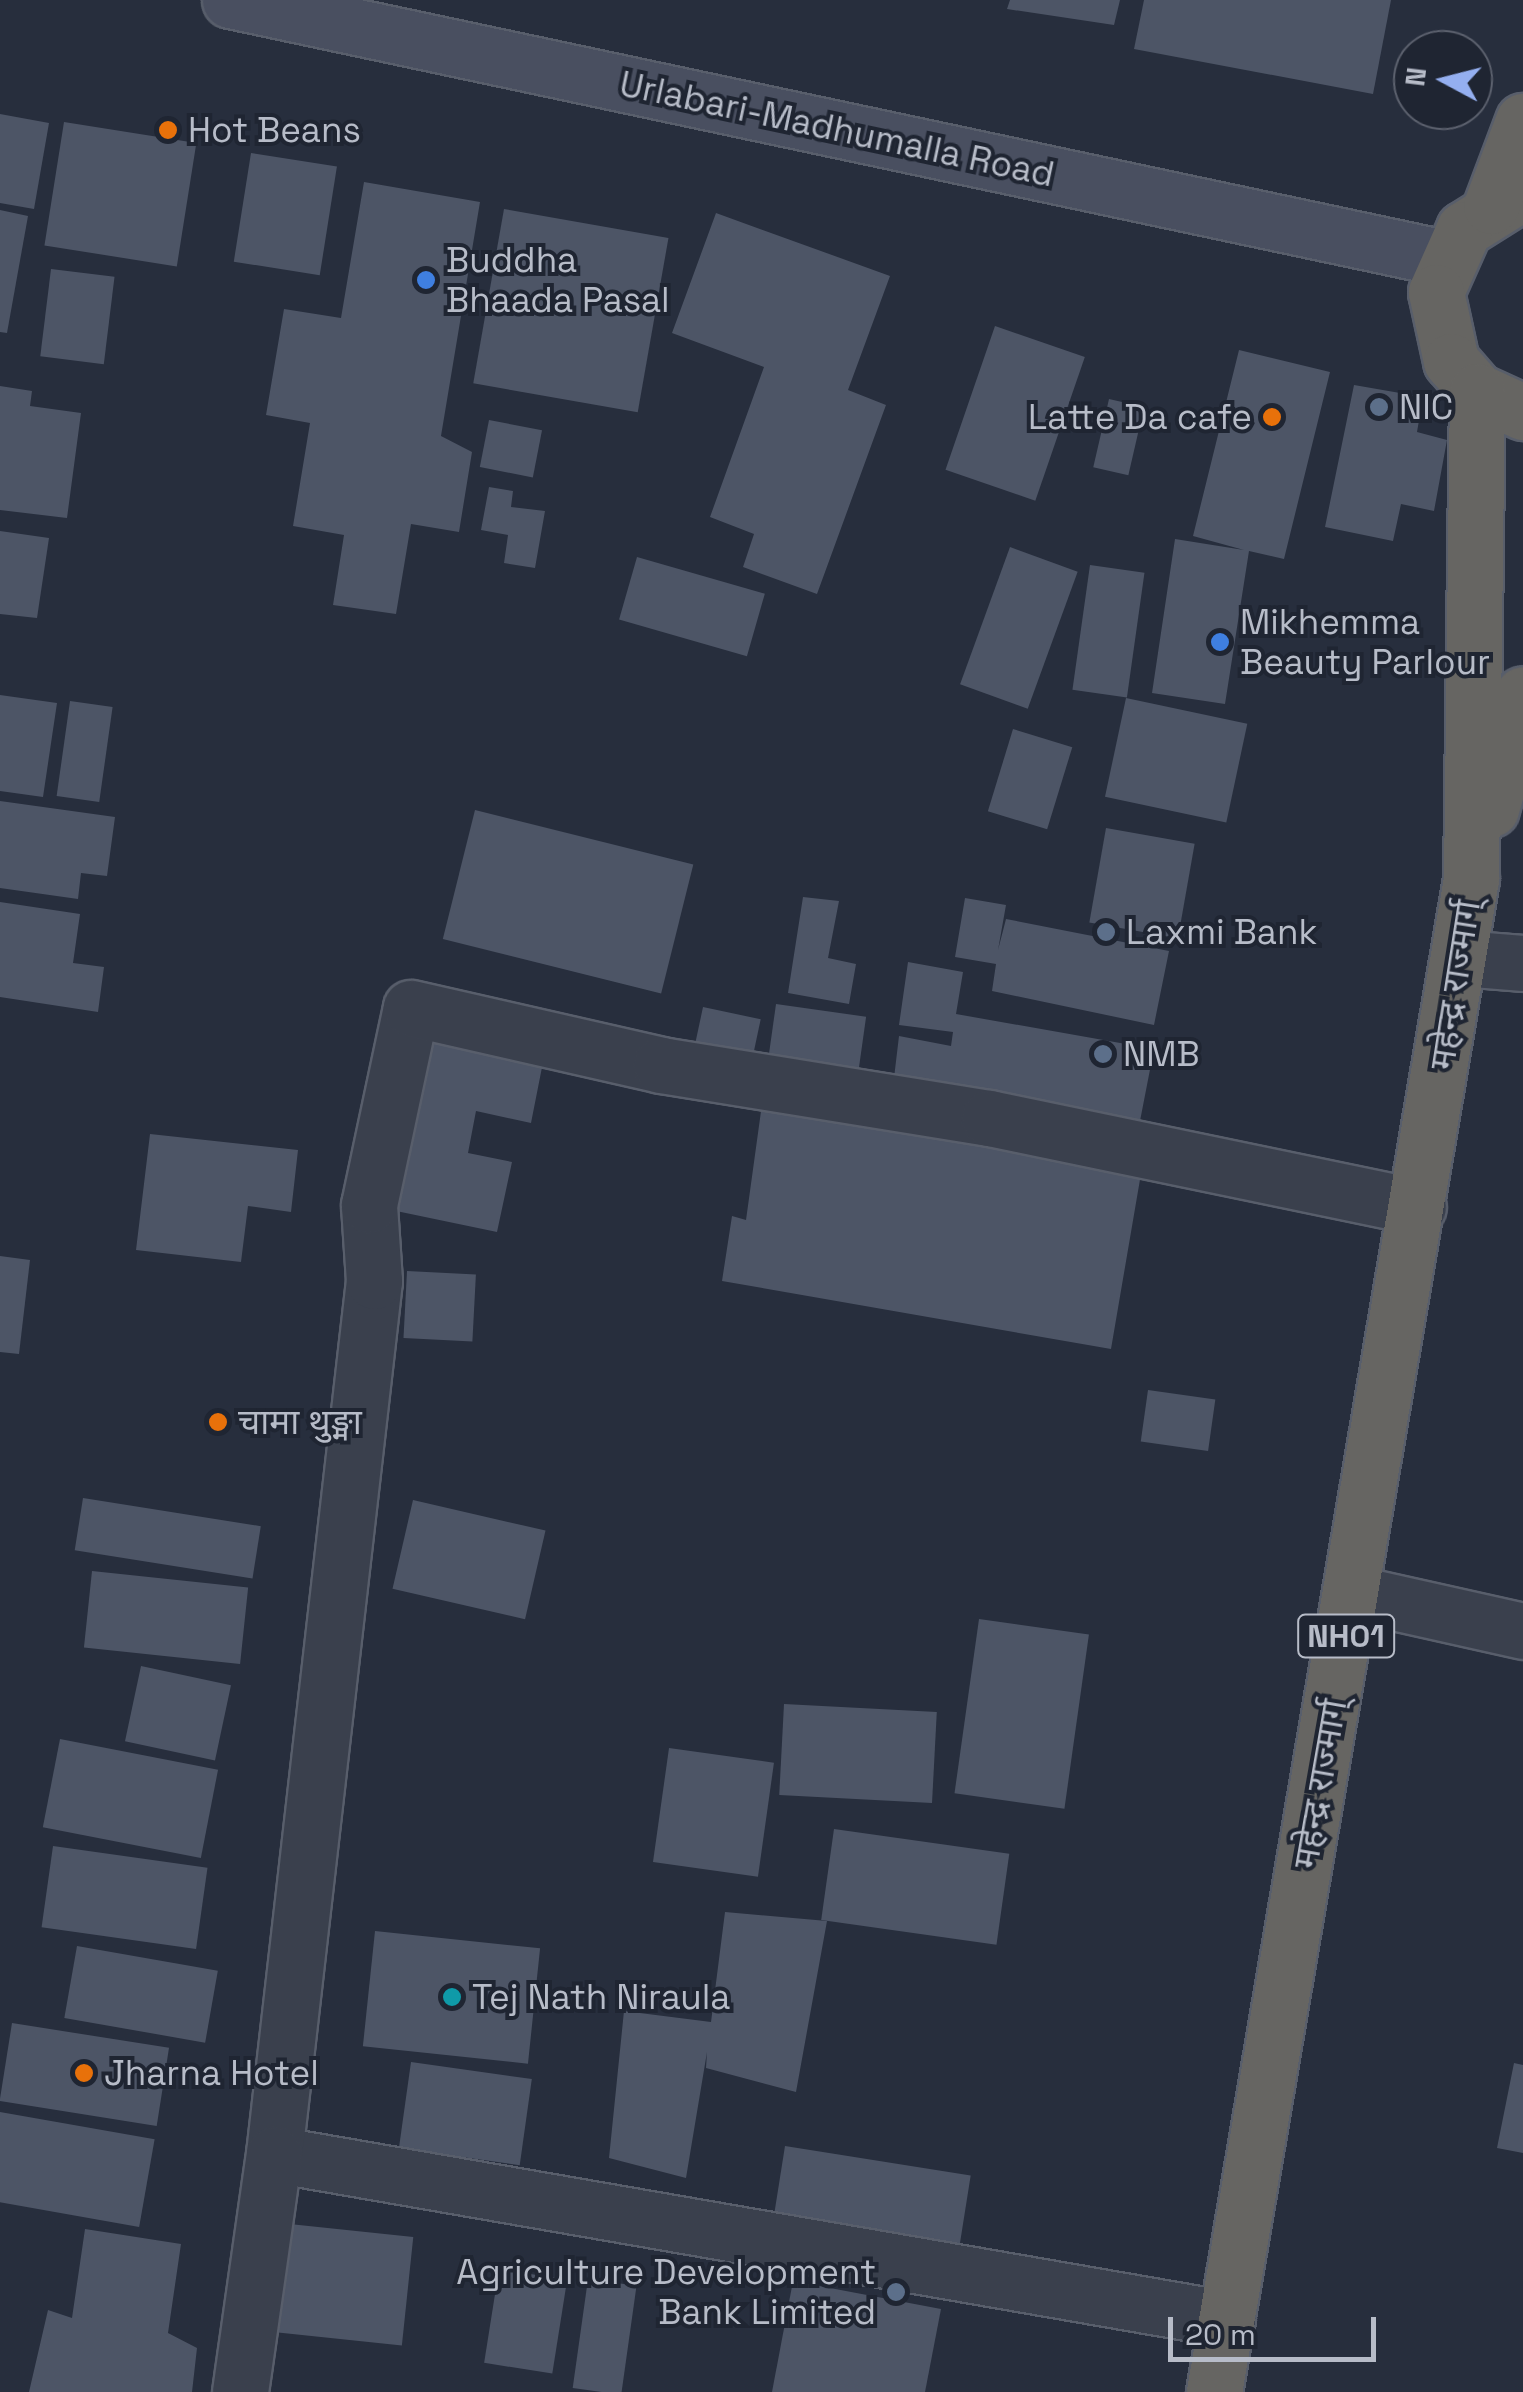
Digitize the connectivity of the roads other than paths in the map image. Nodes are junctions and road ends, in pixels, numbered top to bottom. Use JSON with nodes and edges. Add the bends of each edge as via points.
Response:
{"nodes":[{"id":1,"x":230,"y":0,"type":"edge"},
{"id":2,"x":1523,"y":121,"type":"edge"},
{"id":3,"x":1507,"y":199,"type":"edge"},
{"id":4,"x":1444,"y":258,"type":"junction"},
{"id":5,"x":1500,"y":402,"type":"edge"},
{"id":6,"x":1523,"y":694,"type":"edge"},
{"id":7,"x":1472,"y":879,"type":"junction"},
{"id":8,"x":1460,"y":958,"type":"junction"},
{"id":9,"x":1523,"y":963,"type":"edge"},
{"id":10,"x":1418,"y":1207,"type":"junction"},
{"id":11,"x":1354,"y":1593,"type":"junction"},
{"id":12,"x":1523,"y":1630,"type":"edge"},
{"id":13,"x":274,"y":2154,"type":"junction"},
{"id":14,"x":1227,"y":2318,"type":"junction"},
{"id":15,"x":240,"y":2392,"type":"edge"},
{"id":16,"x":1214,"y":2392,"type":"edge"}],
"edges":[{"from":1,"to":4,"type":"main road","name":"Urlabari-Madhumalla Road"},
{"from":2,"to":3,"type":"highway"},
{"from":3,"to":4,"type":"highway"},
{"from":4,"to":5,"type":"highway","via":[[1438,328]]},
{"from":5,"to":7,"type":"highway","name":"महेन्द्र राज्मार्ग्","number":"NH01"},
{"from":6,"to":7,"type":"highway","name":"महेन्द्र राज्मार्ग्","number":"NH01"},
{"from":7,"to":8,"type":"highway","name":"महेन्द्र राज्मार्ग्","number":"NH01"},
{"from":8,"to":9,"type":"street"},
{"from":8,"to":10,"type":"highway","name":"महेन्द्र राज्मार्ग्","number":"NH01"},
{"from":10,"to":11,"type":"highway","name":"महेन्द्र राज्मार्ग्","number":"NH01"},
{"from":10,"to":13,"type":"street","via":[[989,1118],[661,1064],[411,1008],[369,1206],[374,1282]]},
{"from":11,"to":12,"type":"street"},
{"from":11,"to":14,"type":"highway","name":"महेन्द्र राज्मार्ग्","number":"NH01"},
{"from":13,"to":14,"type":"street"},
{"from":13,"to":15,"type":"street"},
{"from":14,"to":16,"type":"highway","name":"महेन्द्र राज्मार्ग्","number":"NH01"}]}
